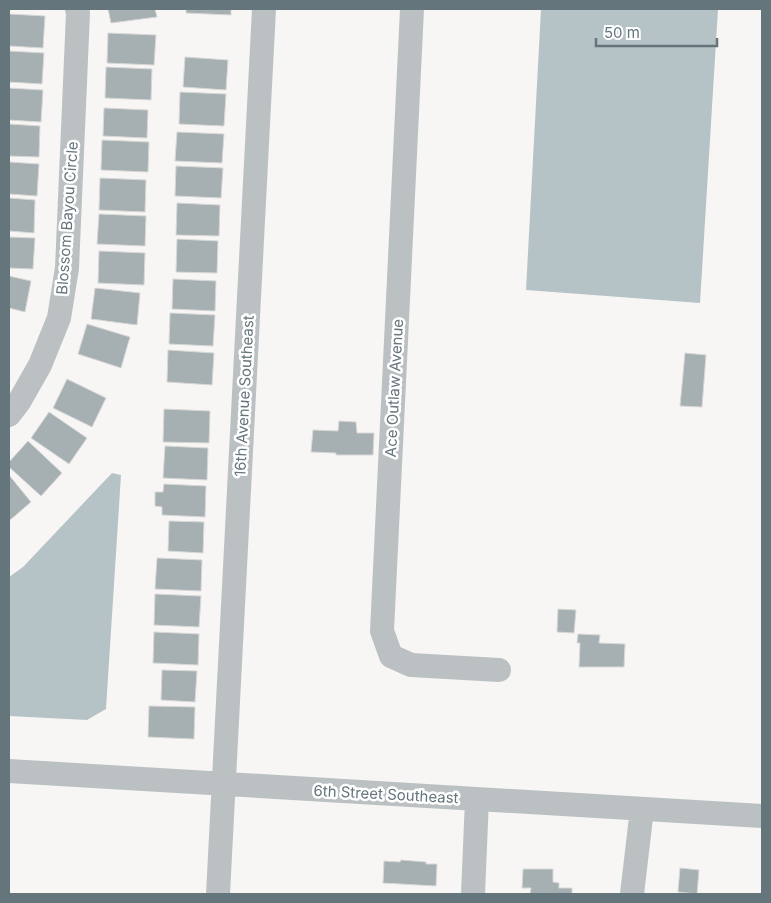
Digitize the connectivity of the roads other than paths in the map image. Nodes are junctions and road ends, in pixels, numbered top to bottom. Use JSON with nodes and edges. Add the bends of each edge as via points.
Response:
{"nodes":[{"id":1,"x":77,"y":9,"type":"edge"},
{"id":2,"x":264,"y":9,"type":"edge"},
{"id":3,"x":412,"y":9,"type":"edge"},
{"id":4,"x":9,"y":415,"type":"edge"},
{"id":5,"x":499,"y":670,"type":"dead end"},
{"id":6,"x":9,"y":771,"type":"edge"},
{"id":7,"x":225,"y":784,"type":"junction"},
{"id":8,"x":477,"y":799,"type":"junction"},
{"id":9,"x":642,"y":809,"type":"junction"},
{"id":10,"x":762,"y":816,"type":"edge"},
{"id":11,"x":218,"y":894,"type":"edge"},
{"id":12,"x":473,"y":894,"type":"edge"},
{"id":13,"x":632,"y":894,"type":"edge"}],
"edges":[{"from":1,"to":4,"type":"street","name":"Blossom Bayou Circle","via":[[67,259],[59,318],[40,365]]},
{"from":2,"to":7,"type":"street","name":"16th Avenue Southeast"},
{"from":3,"to":5,"type":"street","name":"Ace Outlaw Avenue","via":[[382,631],[391,656],[411,665]]},
{"from":6,"to":7,"type":"street","name":"6th Street Southeast"},
{"from":7,"to":8,"type":"street","name":"6th Street Southeast"},
{"from":7,"to":11,"type":"street","name":"16th Avenue Southeast"},
{"from":8,"to":9,"type":"street","name":"6th Street Southeast"},
{"from":8,"to":12,"type":"street"},
{"from":9,"to":10,"type":"street","name":"6th Street Southeast"},
{"from":9,"to":13,"type":"street"}]}
